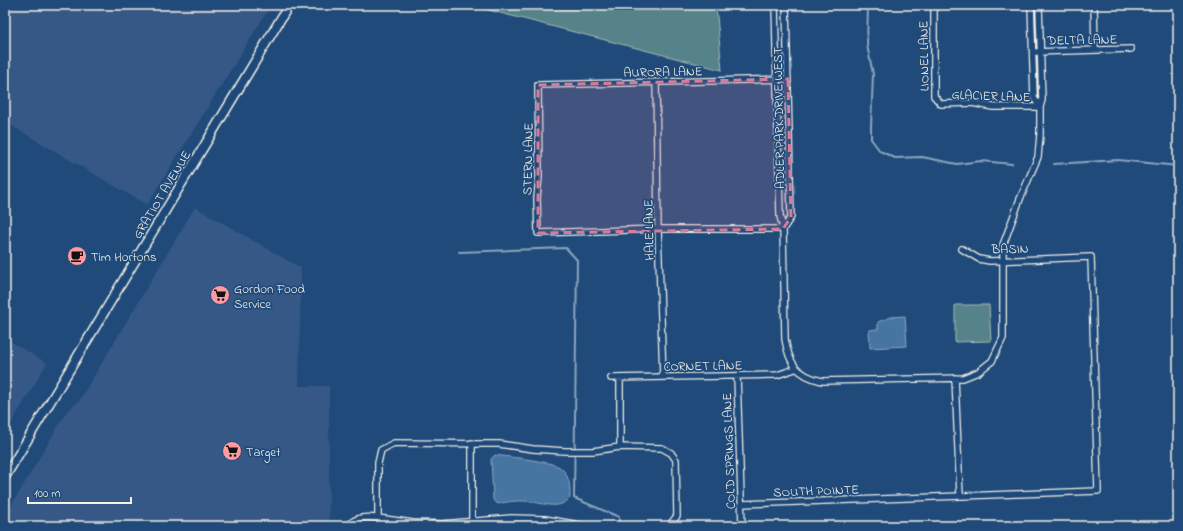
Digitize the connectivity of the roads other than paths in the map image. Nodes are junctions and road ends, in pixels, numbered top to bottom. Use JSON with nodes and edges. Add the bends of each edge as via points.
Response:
{"nodes":[{"id":1,"x":288,"y":5,"type":"edge"},
{"id":2,"x":775,"y":5,"type":"edge"},
{"id":3,"x":786,"y":5,"type":"edge"},
{"id":4,"x":934,"y":5,"type":"edge"},
{"id":5,"x":1031,"y":5,"type":"edge"},
{"id":6,"x":1039,"y":5,"type":"edge"},
{"id":7,"x":1094,"y":5,"type":"edge"},
{"id":8,"x":1131,"y":49,"type":"dead end"},
{"id":9,"x":1095,"y":50,"type":"junction"},
{"id":10,"x":1041,"y":51,"type":"junction"},
{"id":11,"x":1032,"y":52,"type":"junction"},
{"id":12,"x":778,"y":79,"type":"junction"},
{"id":13,"x":788,"y":79,"type":"junction"},
{"id":14,"x":656,"y":82,"type":"junction"},
{"id":15,"x":538,"y":84,"type":"joint"},
{"id":16,"x":941,"y":104,"type":"joint"},
{"id":17,"x":1040,"y":107,"type":"junction"},
{"id":18,"x":783,"y":228,"type":"junction"},
{"id":19,"x":658,"y":229,"type":"junction"},
{"id":20,"x":962,"y":249,"type":"dead end"},
{"id":21,"x":1003,"y":260,"type":"junction"},
{"id":22,"x":796,"y":368,"type":"junction"},
{"id":23,"x":736,"y":376,"type":"junction"},
{"id":24,"x":663,"y":377,"type":"junction"},
{"id":25,"x":611,"y":378,"type":"dead end"},
{"id":26,"x":620,"y":378,"type":"junction"},
{"id":27,"x":955,"y":378,"type":"junction"},
{"id":28,"x":472,"y":443,"type":"junction"},
{"id":29,"x":620,"y":447,"type":"junction"},
{"id":30,"x":5,"y":477,"type":"edge"},
{"id":31,"x":960,"y":496,"type":"junction"},
{"id":32,"x":741,"y":504,"type":"junction"},
{"id":33,"x":378,"y":518,"type":"junction"},
{"id":34,"x":472,"y":522,"type":"junction"},
{"id":35,"x":348,"y":526,"type":"edge"},
{"id":36,"x":585,"y":526,"type":"edge"},
{"id":37,"x":669,"y":526,"type":"edge"},
{"id":38,"x":742,"y":526,"type":"edge"}],
"edges":[{"from":1,"to":30,"type":"main road","name":"GRATIOT AVENUE"},
{"from":2,"to":12,"type":"street","name":"ADLER PARK DRIVE WEST"},
{"from":3,"to":13,"type":"street","name":"ADLER PARK DRIVE WEST"},
{"from":4,"to":16,"type":"street","name":"LIONEL LANE","via":[[934,96]]},
{"from":5,"to":11,"type":"street"},
{"from":6,"to":10,"type":"street"},
{"from":7,"to":9,"type":"street"},
{"from":8,"to":9,"type":"street","name":"DELTA LANE"},
{"from":9,"to":10,"type":"street","name":"DELTA LANE"},
{"from":10,"to":11,"type":"street","name":"DELTA LANE"},
{"from":10,"to":17,"type":"street"},
{"from":11,"to":17,"type":"street","via":[[1034,98]]},
{"from":12,"to":13,"type":"street","name":"AURORA LANE"},
{"from":12,"to":14,"type":"street","name":"AURORA LANE"},
{"from":12,"to":18,"type":"street","name":"ADLER PARK DRIVE WEST","via":[[780,216]]},
{"from":13,"to":18,"type":"street","name":"ADLER PARK DRIVE WEST","via":[[791,217]]},
{"from":14,"to":15,"type":"street","name":"AURORA LANE"},
{"from":14,"to":19,"type":"street","name":"HALE LANE"},
{"from":15,"to":19,"type":"street","name":"STERN LANE","via":[[538,233]]},
{"from":16,"to":17,"type":"street","name":"GLACIER LANE"},
{"from":17,"to":21,"type":"street","via":[[1038,157],[1003,245]]},
{"from":18,"to":19,"type":"street"},
{"from":18,"to":22,"type":"street","name":"ADLER PARK DRIVE WEST","via":[[785,339],[787,352]]},
{"from":19,"to":24,"type":"street","name":"HALE LANE"},
{"from":20,"to":21,"type":"street","name":"BASIN","via":[[990,261]]},
{"from":21,"to":27,"type":"street","via":[[1003,338],[992,361],[978,372],[963,378]]},
{"from":21,"to":31,"type":"street","name":"BASIN","via":[[1091,257],[1098,491]]},
{"from":22,"to":23,"type":"street","name":"CORNET LANE","via":[[777,375]]},
{"from":22,"to":27,"type":"street","via":[[813,379],[822,381]]},
{"from":23,"to":24,"type":"street","name":"CORNET LANE"},
{"from":23,"to":32,"type":"street","name":"COLD SPRINGS LANE"},
{"from":24,"to":26,"type":"street","name":"CORNET LANE"},
{"from":25,"to":26,"type":"street","name":"CORNET LANE"},
{"from":26,"to":29,"type":"street"},
{"from":27,"to":31,"type":"street"},
{"from":28,"to":29,"type":"street","via":[[565,451]]},
{"from":28,"to":33,"type":"street","via":[[394,443],[380,450]]},
{"from":28,"to":34,"type":"street"},
{"from":29,"to":37,"type":"street","via":[[662,448],[671,453],[676,460],[677,516]]},
{"from":31,"to":32,"type":"street","name":"SOUTH POINTE"},
{"from":32,"to":38,"type":"street","name":"COLD SPRINGS LANE"},
{"from":33,"to":34,"type":"street","via":[[413,523]]},
{"from":33,"to":35,"type":"street","via":[[355,519]]},
{"from":34,"to":36,"type":"street","via":[[545,518]]}]}
